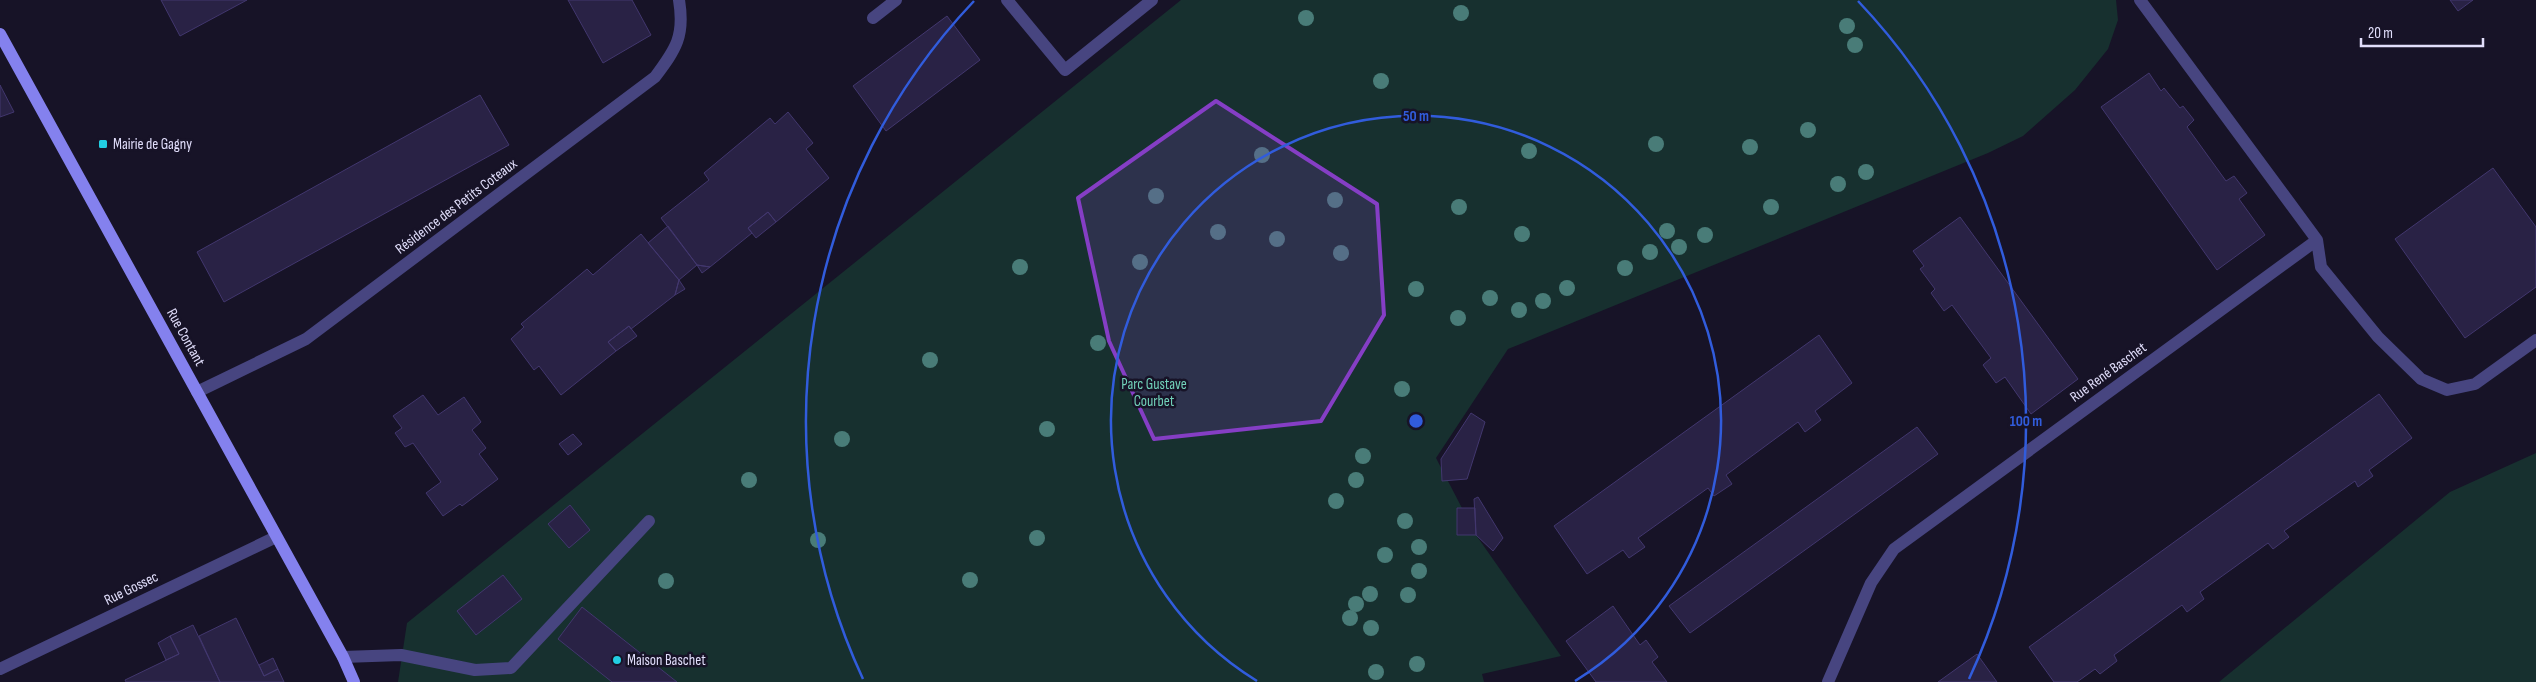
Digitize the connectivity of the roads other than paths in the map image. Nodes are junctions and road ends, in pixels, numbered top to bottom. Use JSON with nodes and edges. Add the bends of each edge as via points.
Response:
{"nodes":[{"id":1,"x":678,"y":0,"type":"edge"},
{"id":2,"x":896,"y":0,"type":"edge"},
{"id":3,"x":1007,"y":0,"type":"edge"},
{"id":4,"x":1152,"y":0,"type":"edge"},
{"id":5,"x":2140,"y":0,"type":"edge"},
{"id":6,"x":873,"y":18,"type":"dead end"},
{"id":7,"x":0,"y":34,"type":"edge"},
{"id":8,"x":2317,"y":240,"type":"junction"},
{"id":9,"x":2536,"y":340,"type":"edge"},
{"id":10,"x":198,"y":392,"type":"junction"},
{"id":11,"x":649,"y":521,"type":"dead end"},
{"id":12,"x":276,"y":537,"type":"junction"},
{"id":13,"x":343,"y":657,"type":"junction"},
{"id":14,"x":0,"y":669,"type":"edge"},
{"id":15,"x":354,"y":682,"type":"edge"},
{"id":16,"x":362,"y":682,"type":"edge"},
{"id":17,"x":1828,"y":682,"type":"edge"}],
"edges":[{"from":1,"to":10,"type":"street","name":"Résidence des Petits Coteaux","via":[[682,22],[674,53],[655,77],[306,339]]},
{"from":2,"to":6,"type":"street"},
{"from":3,"to":4,"type":"street","via":[[1065,70]]},
{"from":5,"to":8,"type":"street"},
{"from":7,"to":10,"type":"main road","name":"Rue Contant"},
{"from":8,"to":9,"type":"street","via":[[2321,267],[2378,337],[2420,379],[2447,390],[2476,384]]},
{"from":8,"to":17,"type":"street","name":"Rue René Baschet","via":[[1894,549],[1871,583]]},
{"from":10,"to":12,"type":"main road","name":"Rue Contant"},
{"from":11,"to":13,"type":"street","via":[[511,668],[475,670],[401,655]]},
{"from":12,"to":13,"type":"main road","name":"Rue Contant"},
{"from":12,"to":14,"type":"street","name":"Rue Gossec"},
{"from":13,"to":15,"type":"main road","name":"Rue Contant"},
{"from":13,"to":16,"type":"main road","name":"Rue Contant"}]}
